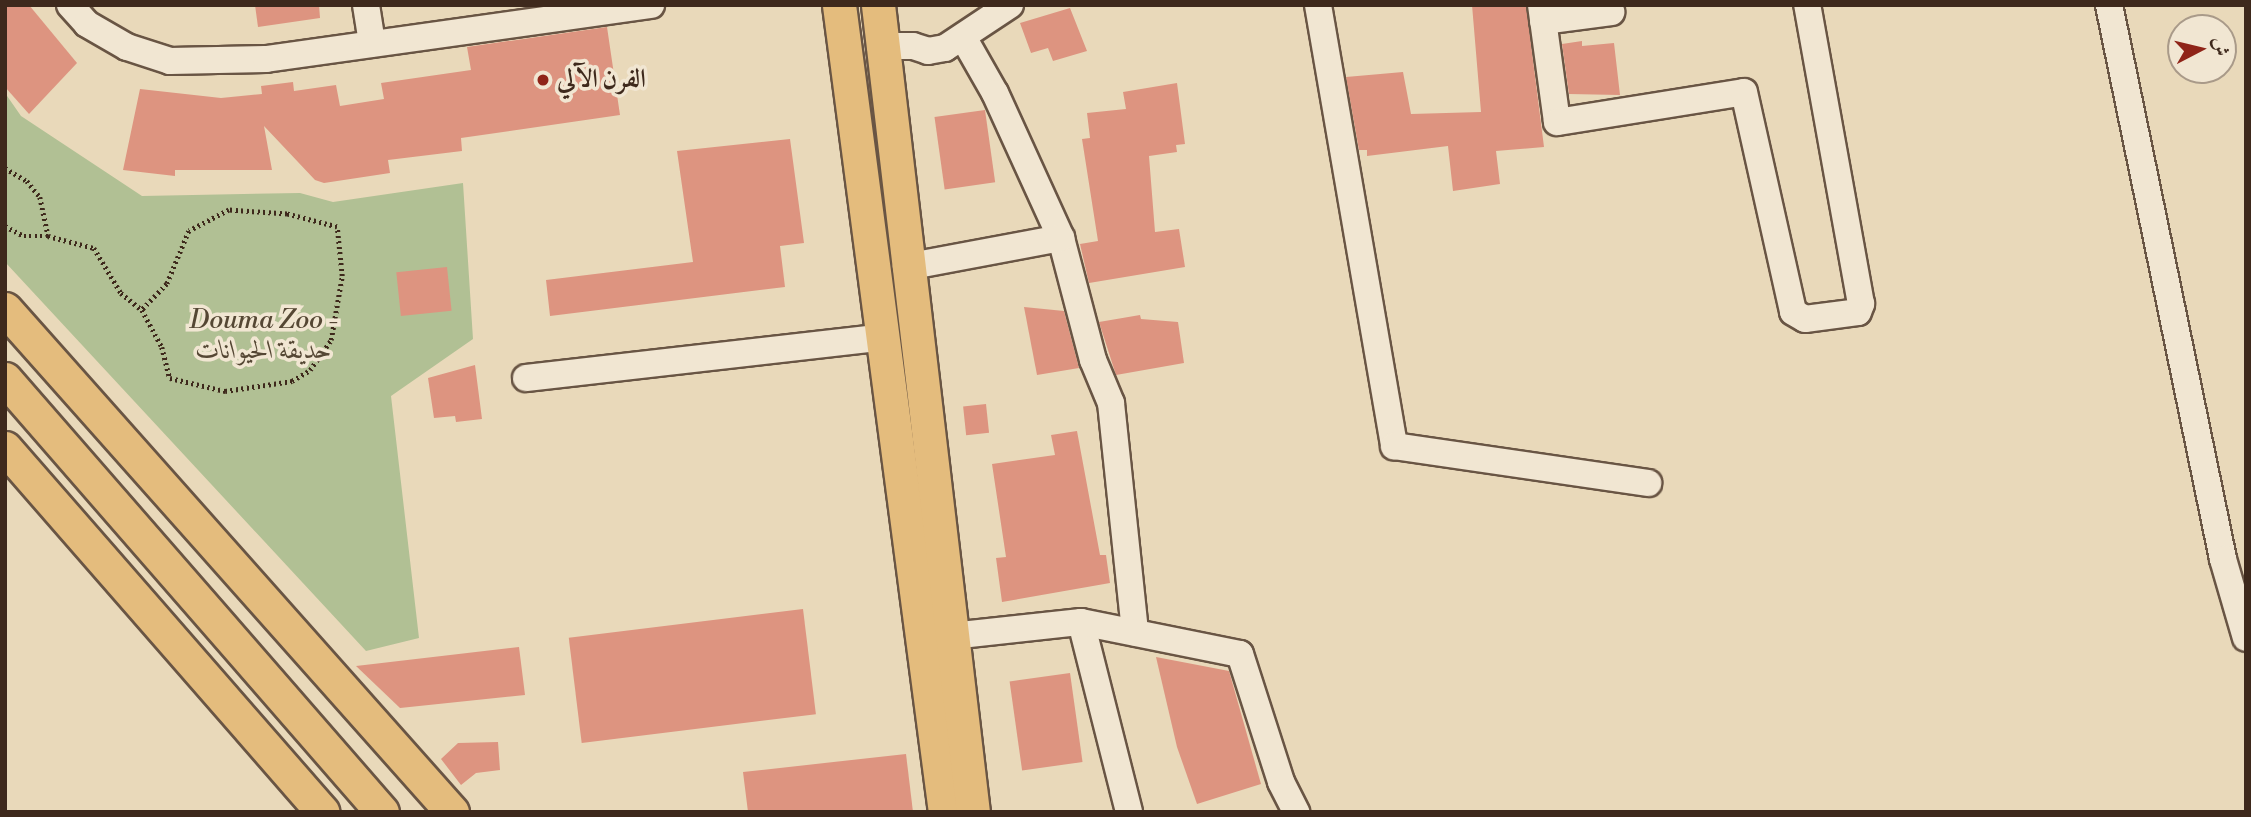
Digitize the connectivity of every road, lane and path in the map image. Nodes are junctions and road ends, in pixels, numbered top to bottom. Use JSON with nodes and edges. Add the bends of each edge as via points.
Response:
{"nodes":[{"id":1,"x":70,"y":5,"type":"edge"},
{"id":2,"x":366,"y":5,"type":"edge"},
{"id":3,"x":651,"y":5,"type":"edge"},
{"id":4,"x":839,"y":5,"type":"edge"},
{"id":5,"x":878,"y":5,"type":"edge"},
{"id":6,"x":1010,"y":5,"type":"edge"},
{"id":7,"x":1318,"y":5,"type":"edge"},
{"id":8,"x":1807,"y":5,"type":"edge"},
{"id":9,"x":2109,"y":5,"type":"edge"},
{"id":10,"x":573,"y":10,"type":"edge"},
{"id":11,"x":1611,"y":12,"type":"dead end"},
{"id":12,"x":1542,"y":13,"type":"edge"},
{"id":13,"x":963,"y":37,"type":"junction"},
{"id":14,"x":372,"y":44,"type":"junction"},
{"id":15,"x":880,"y":46,"type":"junction"},
{"id":16,"x":5,"y":168,"type":"edge"},
{"id":17,"x":5,"y":226,"type":"edge"},
{"id":18,"x":48,"y":236,"type":"junction"},
{"id":19,"x":1061,"y":239,"type":"junction"},
{"id":20,"x":906,"y":267,"type":"junction"},
{"id":21,"x":5,"y":309,"type":"edge"},
{"id":22,"x":142,"y":310,"type":"junction"},
{"id":23,"x":884,"y":337,"type":"junction"},
{"id":24,"x":5,"y":379,"type":"edge"},
{"id":25,"x":526,"y":379,"type":"dead end"},
{"id":26,"x":5,"y":448,"type":"edge"},
{"id":27,"x":1648,"y":483,"type":"dead end"},
{"id":28,"x":2235,"y":557,"type":"edge"},
{"id":29,"x":1081,"y":621,"type":"junction"},
{"id":30,"x":1135,"y":633,"type":"junction"},
{"id":31,"x":937,"y":638,"type":"junction"},
{"id":32,"x":2246,"y":638,"type":"edge"},
{"id":33,"x":399,"y":753,"type":"junction"},
{"id":34,"x":362,"y":805,"type":"edge"},
{"id":35,"x":323,"y":812,"type":"edge"},
{"id":36,"x":452,"y":812,"type":"edge"},
{"id":37,"x":945,"y":812,"type":"edge"},
{"id":38,"x":973,"y":812,"type":"edge"},
{"id":39,"x":1129,"y":812,"type":"edge"},
{"id":40,"x":1296,"y":812,"type":"edge"}],
"edges":[{"from":1,"to":14,"type":"street","via":[[87,24],[127,47],[170,61],[266,59]]},
{"from":2,"to":14,"type":"street"},
{"from":3,"to":10,"type":"street"},
{"from":4,"to":23,"type":"main road"},
{"from":5,"to":15,"type":"main road"},
{"from":6,"to":13,"type":"street"},
{"from":7,"to":27,"type":"street","via":[[1395,446]]},
{"from":8,"to":12,"type":"street","via":[[1861,304],[1858,312],[1805,319],[1793,312],[1744,92],[1557,122]]},
{"from":9,"to":28,"type":"street"},
{"from":10,"to":14,"type":"street"},
{"from":11,"to":12,"type":"street"},
{"from":13,"to":15,"type":"street","via":[[928,51]]},
{"from":13,"to":19,"type":"street","via":[[995,93]]},
{"from":15,"to":20,"type":"main road"},
{"from":16,"to":18,"type":"path","via":[[27,181],[40,197]]},
{"from":17,"to":18,"type":"path","via":[[24,236]]},
{"from":18,"to":22,"type":"path","via":[[94,248],[121,293]]},
{"from":19,"to":20,"type":"street"},
{"from":19,"to":30,"type":"street","via":[[1093,360],[1111,403]]},
{"from":20,"to":31,"type":"main road"},
{"from":21,"to":33,"type":"main road"},
{"from":22,"to":22,"type":"path","via":[[162,347],[170,379],[225,391],[292,381],[310,370],[331,340],[342,276],[337,227],[287,214],[229,211],[189,231],[167,284]]},
{"from":23,"to":25,"type":"street"},
{"from":23,"to":31,"type":"main road"},
{"from":24,"to":34,"type":"main road"},
{"from":26,"to":35,"type":"main road"},
{"from":28,"to":32,"type":"street"},
{"from":29,"to":30,"type":"street"},
{"from":29,"to":31,"type":"street"},
{"from":29,"to":39,"type":"street"},
{"from":30,"to":40,"type":"street","via":[[1240,654],[1281,782]]},
{"from":31,"to":37,"type":"main road"},
{"from":31,"to":38,"type":"main road"},
{"from":33,"to":34,"type":"main road"},
{"from":33,"to":36,"type":"main road"}]}
